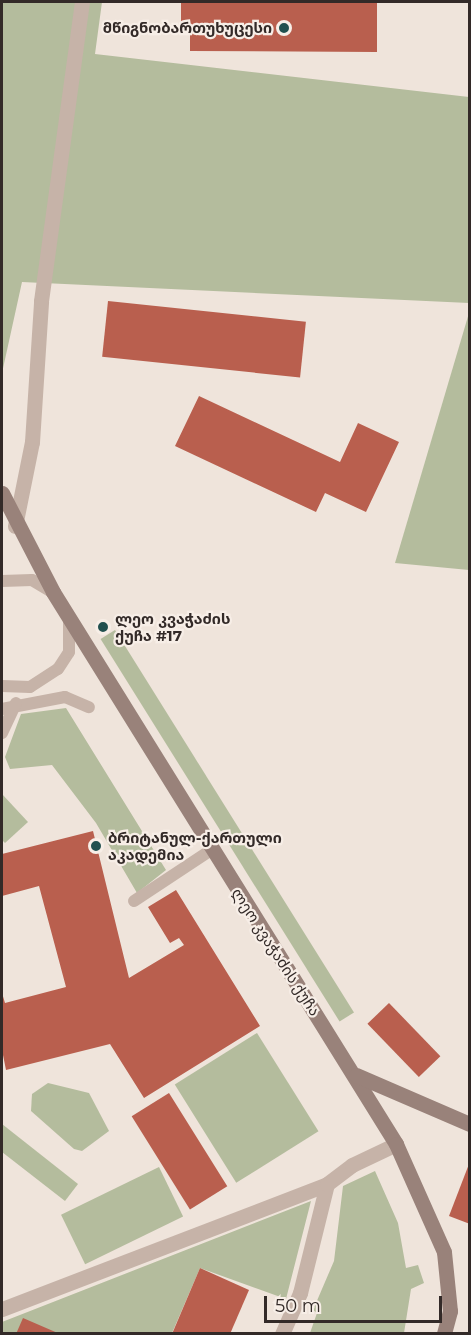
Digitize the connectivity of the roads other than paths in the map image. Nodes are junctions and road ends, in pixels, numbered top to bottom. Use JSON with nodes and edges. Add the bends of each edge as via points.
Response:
{"nodes":[{"id":1,"x":82,"y":2,"type":"edge"},
{"id":2,"x":2,"y":492,"type":"edge"},
{"id":3,"x":15,"y":526,"type":"junction"},
{"id":4,"x":2,"y":581,"type":"edge"},
{"id":5,"x":53,"y":592,"type":"junction"},
{"id":6,"x":68,"y":613,"type":"junction"},
{"id":7,"x":43,"y":682,"type":"junction"},
{"id":8,"x":2,"y":686,"type":"edge"},
{"id":9,"x":15,"y":705,"type":"junction"},
{"id":10,"x":89,"y":707,"type":"dead end"},
{"id":11,"x":2,"y":709,"type":"edge"},
{"id":12,"x":2,"y":733,"type":"edge"},
{"id":13,"x":211,"y":850,"type":"junction"},
{"id":14,"x":134,"y":901,"type":"dead end"},
{"id":15,"x":356,"y":1075,"type":"junction"},
{"id":16,"x":470,"y":1124,"type":"edge"},
{"id":17,"x":396,"y":1144,"type":"junction"},
{"id":18,"x":327,"y":1184,"type":"junction"},
{"id":19,"x":2,"y":1309,"type":"edge"},
{"id":20,"x":282,"y":1334,"type":"edge"},
{"id":21,"x":444,"y":1334,"type":"edge"}],
"edges":[{"from":1,"to":3,"type":"street","via":[[40,302],[32,442]]},
{"from":2,"to":3,"type":"main road","name":"ლეო კვაჭაძის ქუჩა"},
{"from":3,"to":5,"type":"main road","name":"ლეო კვაჭაძის ქუჩა"},
{"from":4,"to":5,"type":"lane","via":[[32,580]]},
{"from":5,"to":6,"type":"main road","name":"ლეო კვაჭაძის ქუჩა"},
{"from":6,"to":7,"type":"lane","via":[[69,652]]},
{"from":6,"to":13,"type":"main road","name":"ლეო კვაჭაძის ქუჩა"},
{"from":7,"to":8,"type":"lane"},
{"from":7,"to":9,"type":"lane"},
{"from":9,"to":10,"type":"lane","via":[[65,697]]},
{"from":9,"to":11,"type":"lane"},
{"from":9,"to":12,"type":"lane"},
{"from":13,"to":14,"type":"lane"},
{"from":13,"to":15,"type":"main road","name":"ლეო კვაჭაძის ქუჩა"},
{"from":15,"to":16,"type":"main road"},
{"from":15,"to":17,"type":"main road","name":"ლეო კვაჭაძის ქუჩა"},
{"from":17,"to":18,"type":"street","via":[[352,1165]]},
{"from":17,"to":21,"type":"main road","name":"ლეო კვაჭაძის ქუჩა","via":[[444,1252],[450,1311]]},
{"from":18,"to":19,"type":"street"},
{"from":18,"to":20,"type":"street","via":[[300,1293]]}]}
